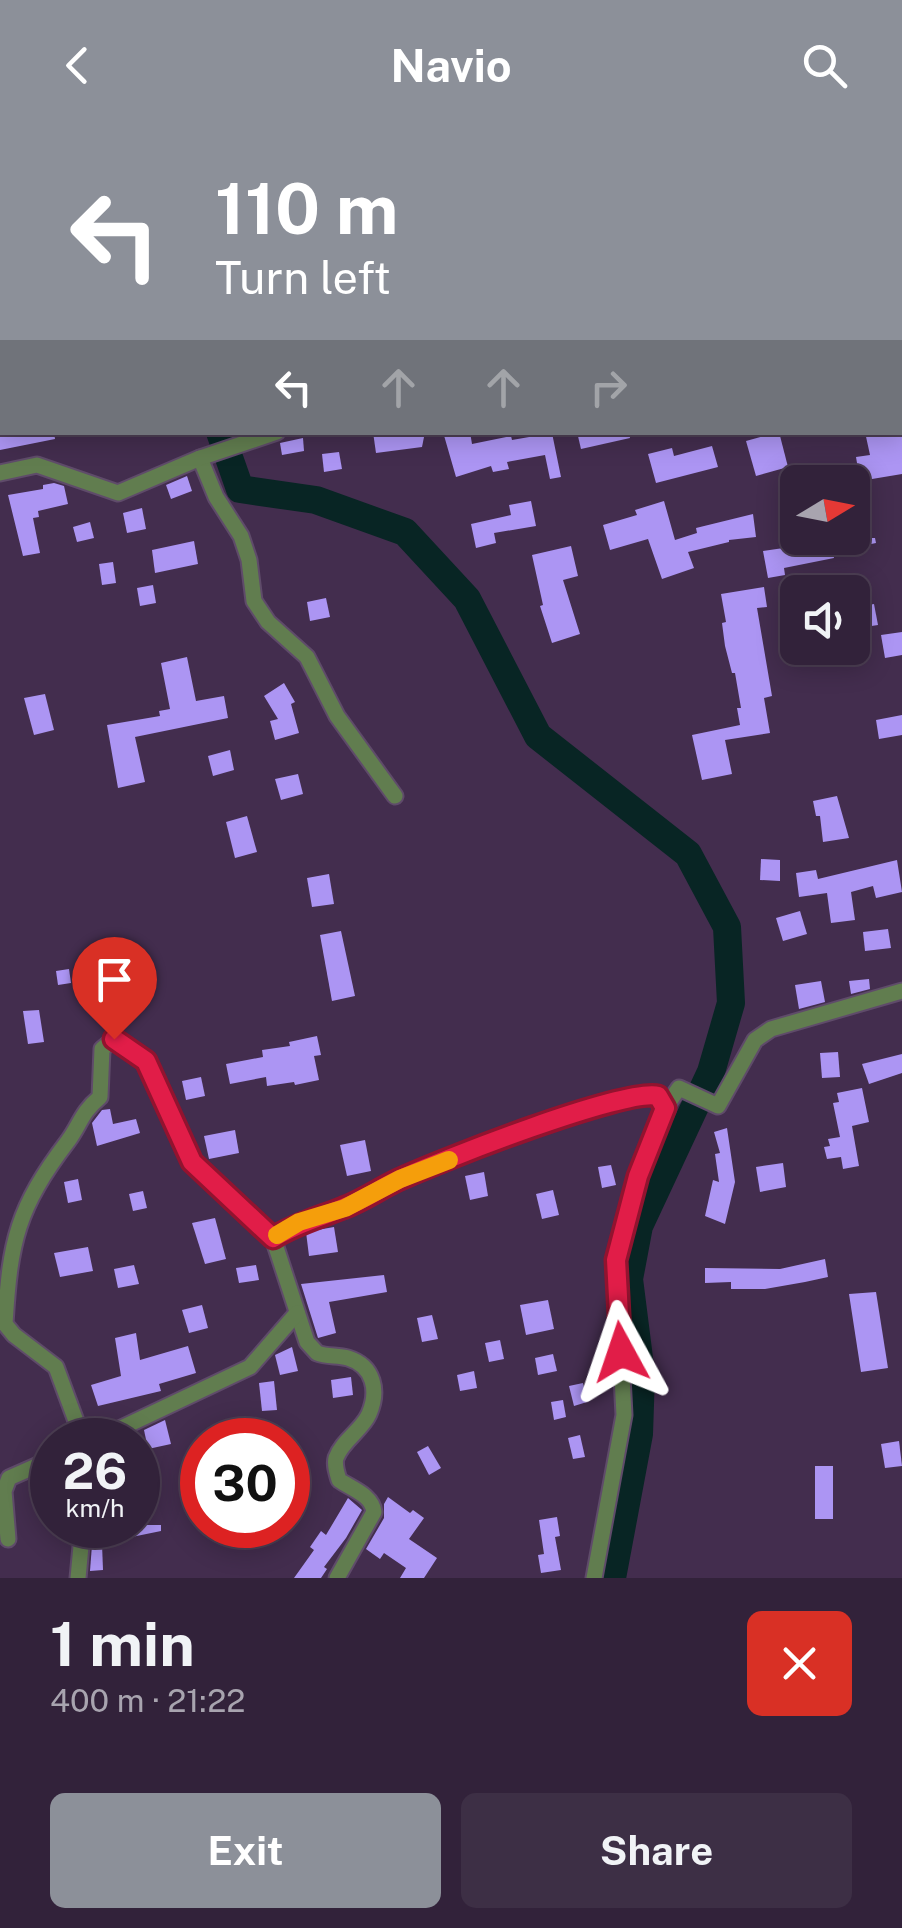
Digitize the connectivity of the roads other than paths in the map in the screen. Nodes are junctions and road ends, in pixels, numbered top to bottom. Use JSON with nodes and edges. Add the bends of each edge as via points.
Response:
{"nodes":[{"id":1,"x":270,"y":435,"type":"edge"},
{"id":2,"x":200,"y":458,"type":"junction"},
{"id":3,"x":0,"y":473,"type":"edge"},
{"id":4,"x":396,"y":796,"type":"dead end"},
{"id":5,"x":902,"y":991,"type":"edge"},
{"id":6,"x":665,"y":1108,"type":"junction"},
{"id":7,"x":273,"y":1238,"type":"junction"},
{"id":8,"x":297,"y":1313,"type":"junction"},
{"id":9,"x":75,"y":1418,"type":"edge"},
{"id":10,"x":142,"y":1418,"type":"edge"},
{"id":11,"x":30,"y":1469,"type":"edge"},
{"id":12,"x":8,"y":1539,"type":"dead end"},
{"id":13,"x":81,"y":1548,"type":"edge"},
{"id":14,"x":78,"y":1578,"type":"edge"},
{"id":15,"x":337,"y":1578,"type":"edge"},
{"id":16,"x":594,"y":1578,"type":"edge"}],
"edges":[{"from":1,"to":2,"type":"street"},
{"from":2,"to":3,"type":"street","via":[[118,493],[38,465]]},
{"from":2,"to":4,"type":"street","via":[[241,536],[254,602],[306,657],[337,716]]},
{"from":5,"to":6,"type":"street","via":[[772,1030],[756,1040],[718,1106],[679,1088]]},
{"from":6,"to":7,"type":"street","via":[[652,1094],[586,1108],[400,1179]]},
{"from":6,"to":16,"type":"street","via":[[616,1260],[624,1415]]},
{"from":7,"to":8,"type":"street"},
{"from":7,"to":9,"type":"street","via":[[192,1162],[146,1061],[114,1039],[102,1049],[100,1097],[83,1112],[20,1217],[4,1324],[56,1367]]},
{"from":8,"to":10,"type":"street","via":[[250,1367]]},
{"from":8,"to":15,"type":"street","via":[[317,1354],[346,1357],[374,1380],[369,1415],[336,1456],[335,1468],[374,1512]]},
{"from":11,"to":12,"type":"street","via":[[9,1478],[4,1491]]},
{"from":13,"to":14,"type":"street"}]}
